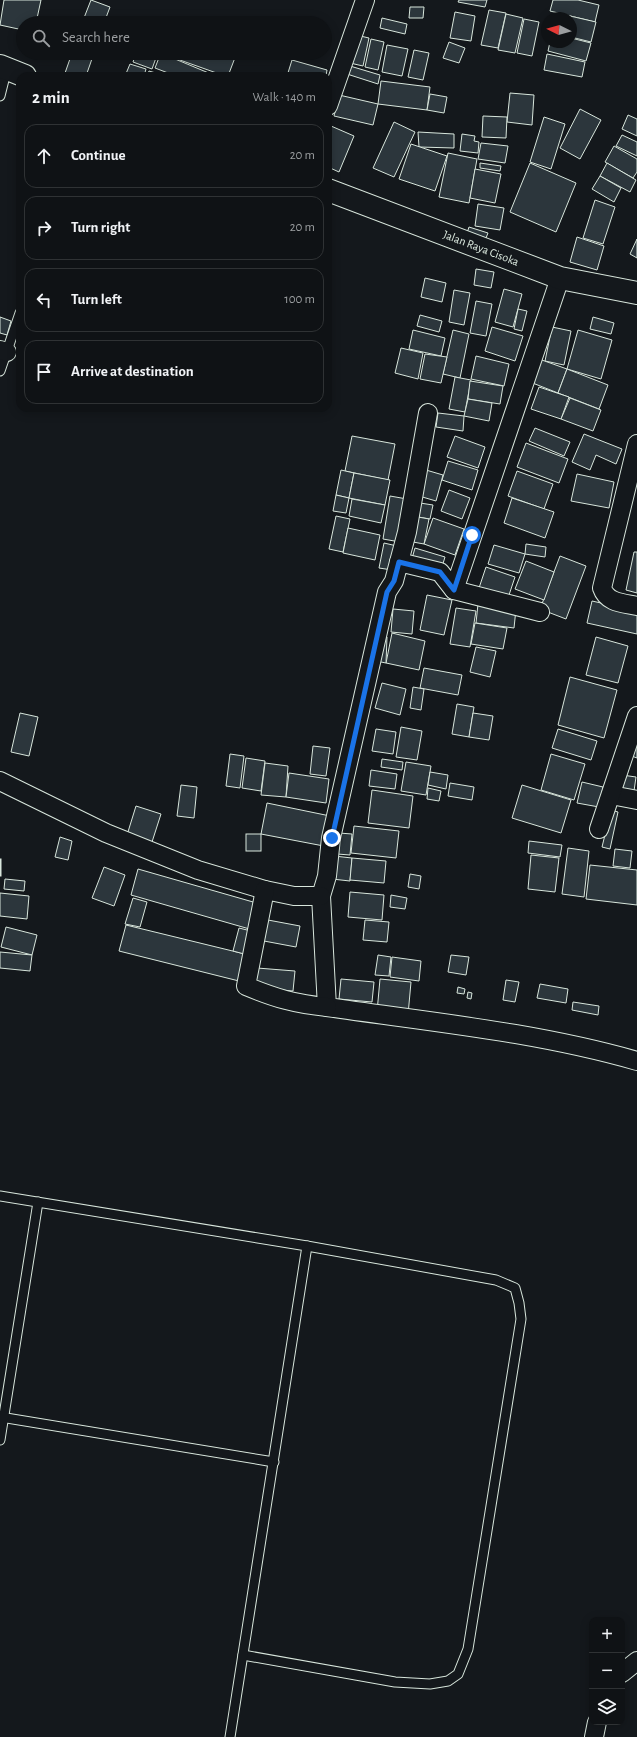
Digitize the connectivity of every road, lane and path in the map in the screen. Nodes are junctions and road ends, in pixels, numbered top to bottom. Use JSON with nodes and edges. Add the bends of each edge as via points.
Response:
{"nodes":[{"id":1,"x":364,"y":0,"type":"edge"},
{"id":2,"x":11,"y":70,"type":"edge"},
{"id":3,"x":332,"y":94,"type":"edge"},
{"id":4,"x":0,"y":96,"type":"edge"},
{"id":5,"x":332,"y":192,"type":"edge"},
{"id":6,"x":560,"y":278,"type":"junction"},
{"id":7,"x":637,"y":293,"type":"edge"},
{"id":8,"x":16,"y":322,"type":"edge"},
{"id":9,"x":3,"y":351,"type":"edge"},
{"id":10,"x":0,"y":371,"type":"edge"},
{"id":11,"x":428,"y":413,"type":"dead end"},
{"id":12,"x":637,"y":444,"type":"edge"},
{"id":13,"x":399,"y":562,"type":"junction"},
{"id":14,"x":454,"y":590,"type":"junction"},
{"id":15,"x":637,"y":606,"type":"edge"},
{"id":16,"x":540,"y":612,"type":"dead end"},
{"id":17,"x":637,"y":716,"type":"edge"},
{"id":18,"x":0,"y":781,"type":"edge"},
{"id":19,"x":611,"y":795,"type":"junction"},
{"id":20,"x":637,"y":800,"type":"edge"},
{"id":21,"x":598,"y":829,"type":"dead end"},
{"id":22,"x":265,"y":890,"type":"junction"},
{"id":23,"x":322,"y":896,"type":"junction"},
{"id":24,"x":327,"y":1007,"type":"junction"},
{"id":25,"x":637,"y":1061,"type":"edge"},
{"id":26,"x":0,"y":1196,"type":"edge"},
{"id":27,"x":38,"y":1202,"type":"junction"},
{"id":28,"x":307,"y":1246,"type":"junction"},
{"id":29,"x":2,"y":1417,"type":"edge"},
{"id":30,"x":0,"y":1440,"type":"edge"},
{"id":31,"x":274,"y":1462,"type":"junction"},
{"id":32,"x":243,"y":1655,"type":"junction"},
{"id":33,"x":637,"y":1661,"type":"edge"},
{"id":34,"x":625,"y":1671,"type":"edge"},
{"id":35,"x":596,"y":1725,"type":"edge"},
{"id":36,"x":230,"y":1737,"type":"edge"},
{"id":37,"x":594,"y":1737,"type":"edge"}],
"edges":[{"from":1,"to":3,"type":"street"},
{"from":2,"to":4,"type":"lane"},
{"from":5,"to":6,"type":"street","name":"Jalan Raya Cisoka"},
{"from":6,"to":7,"type":"street","name":"Jalan Raya Cisoka"},
{"from":6,"to":14,"type":"street"},
{"from":8,"to":9,"type":"lane"},
{"from":9,"to":10,"type":"lane"},
{"from":11,"to":13,"type":"street","via":[[407,532]]},
{"from":12,"to":15,"type":"street","via":[[602,588],[604,596],[611,600]]},
{"from":13,"to":14,"type":"street","via":[[440,572]]},
{"from":13,"to":23,"type":"street","via":[[394,581],[387,592],[332,838]]},
{"from":14,"to":16,"type":"street"},
{"from":17,"to":19,"type":"street"},
{"from":18,"to":22,"type":"street","via":[[106,833],[198,870]]},
{"from":19,"to":20,"type":"street"},
{"from":19,"to":21,"type":"street"},
{"from":22,"to":23,"type":"street","via":[[294,896]]},
{"from":22,"to":24,"type":"street","via":[[246,986],[297,1004]]},
{"from":23,"to":24,"type":"street"},
{"from":24,"to":25,"type":"street","via":[[474,1028],[598,1050]]},
{"from":26,"to":27,"type":"lane"},
{"from":27,"to":28,"type":"lane"},
{"from":27,"to":29,"type":"lane"},
{"from":28,"to":31,"type":"lane"},
{"from":28,"to":32,"type":"lane","via":[[496,1280],[515,1288],[519,1303],[519,1327],[468,1649],[458,1674],[448,1681],[430,1684],[395,1682]]},
{"from":29,"to":30,"type":"lane"},
{"from":29,"to":31,"type":"lane"},
{"from":31,"to":32,"type":"lane"},
{"from":32,"to":36,"type":"lane"},
{"from":33,"to":34,"type":"street"},
{"from":35,"to":37,"type":"street"}]}
